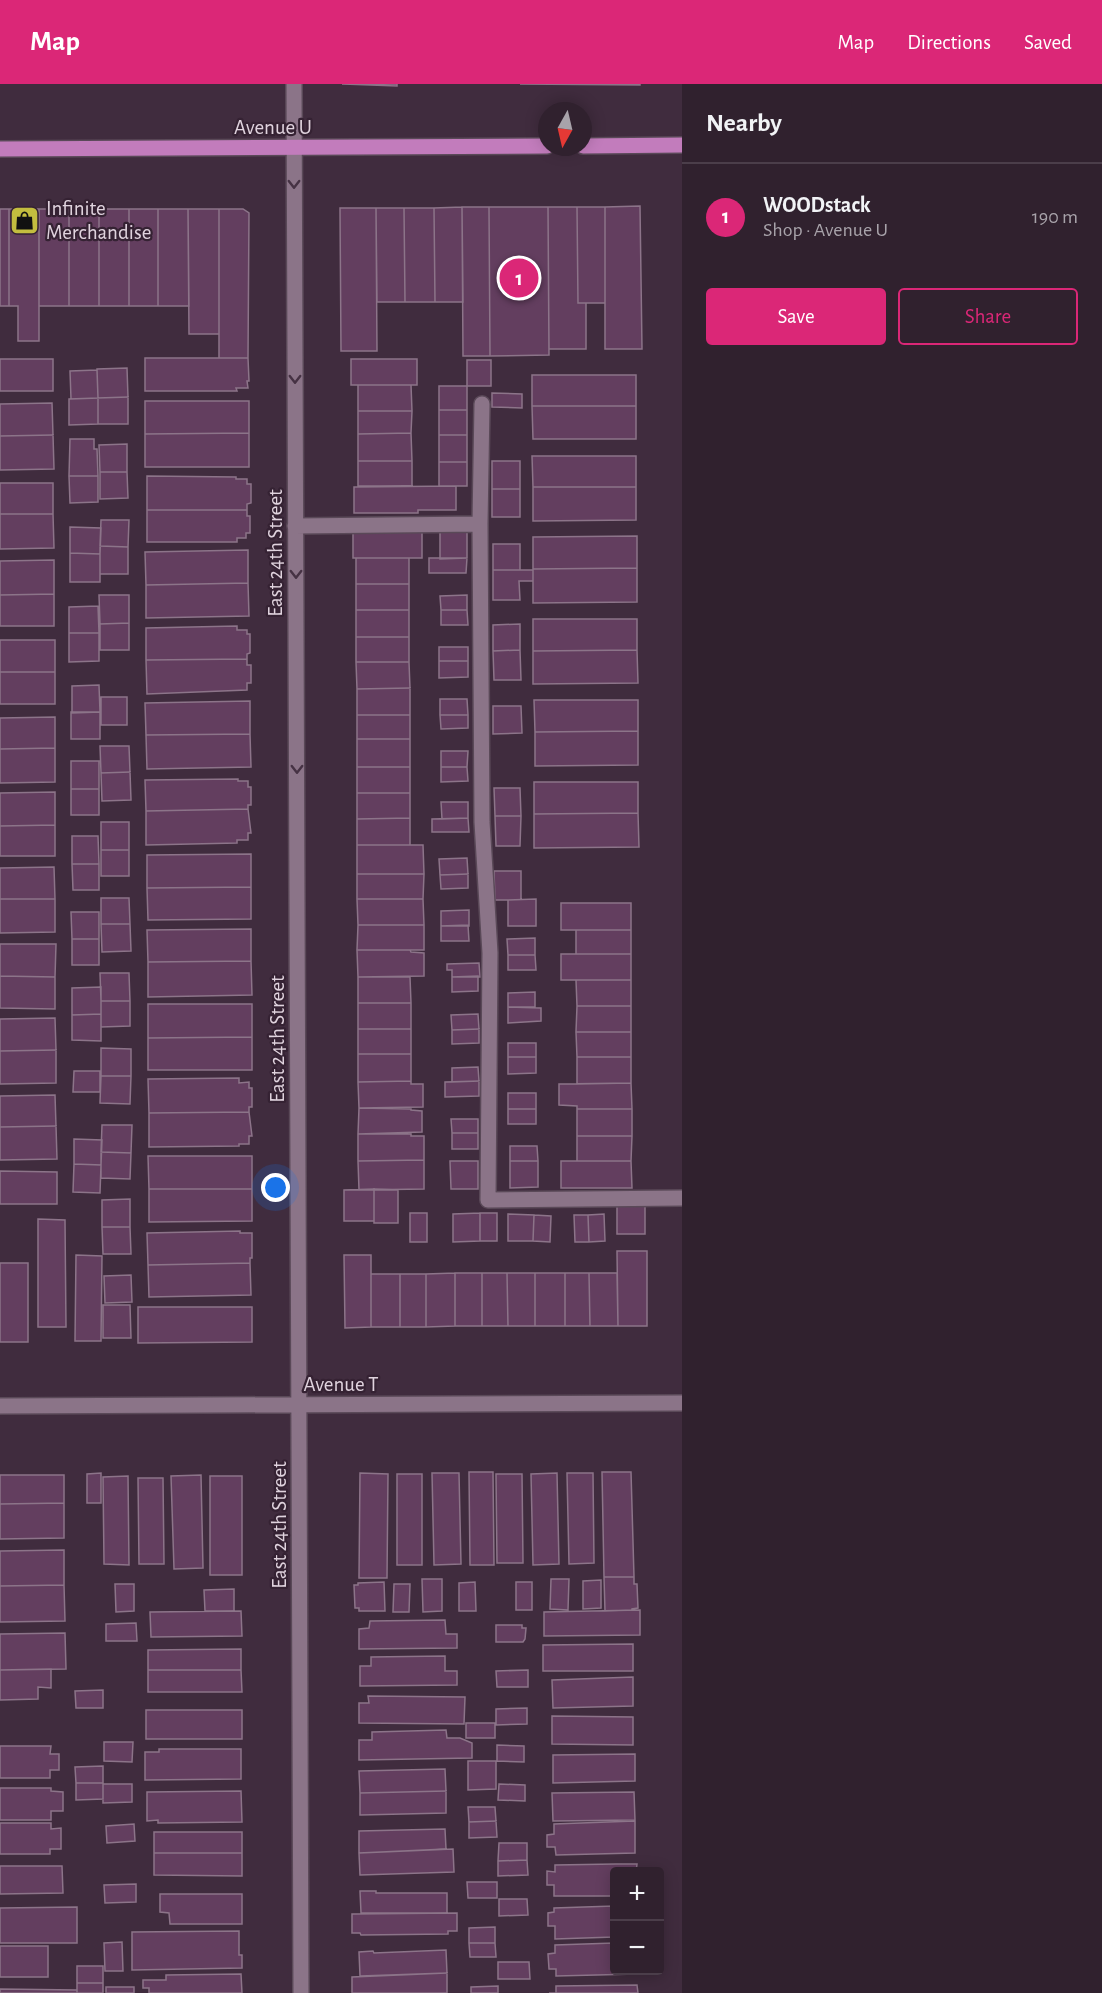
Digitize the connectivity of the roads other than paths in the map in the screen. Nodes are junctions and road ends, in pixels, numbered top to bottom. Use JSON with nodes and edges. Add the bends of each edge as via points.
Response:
{"nodes":[{"id":1,"x":294,"y":84,"type":"edge"},
{"id":2,"x":682,"y":145,"type":"edge"},
{"id":3,"x":538,"y":146,"type":"edge"},
{"id":4,"x":592,"y":146,"type":"edge"},
{"id":5,"x":294,"y":147,"type":"junction"},
{"id":6,"x":0,"y":149,"type":"edge"},
{"id":7,"x":482,"y":404,"type":"dead end"},
{"id":8,"x":480,"y":524,"type":"junction"},
{"id":9,"x":296,"y":526,"type":"junction"},
{"id":10,"x":682,"y":1198,"type":"edge"},
{"id":11,"x":682,"y":1403,"type":"edge"},
{"id":12,"x":299,"y":1405,"type":"junction"},
{"id":13,"x":0,"y":1406,"type":"edge"},
{"id":14,"x":301,"y":1993,"type":"edge"}],
"edges":[{"from":1,"to":5,"type":"street","name":"East 24th Street"},
{"from":2,"to":4,"type":"main road"},
{"from":3,"to":5,"type":"main road","name":"Avenue U"},
{"from":5,"to":6,"type":"main road","name":"Avenue U"},
{"from":5,"to":9,"type":"street","name":"East 24th Street","one_way":true},
{"from":7,"to":8,"type":"street"},
{"from":8,"to":9,"type":"street"},
{"from":8,"to":10,"type":"street","via":[[482,822],[490,953],[488,1200]]},
{"from":9,"to":12,"type":"street","name":"East 24th Street","one_way":true},
{"from":11,"to":12,"type":"street","name":"Avenue T"},
{"from":12,"to":13,"type":"street","name":"Avenue T"},
{"from":12,"to":14,"type":"street","name":"East 24th Street"}]}
